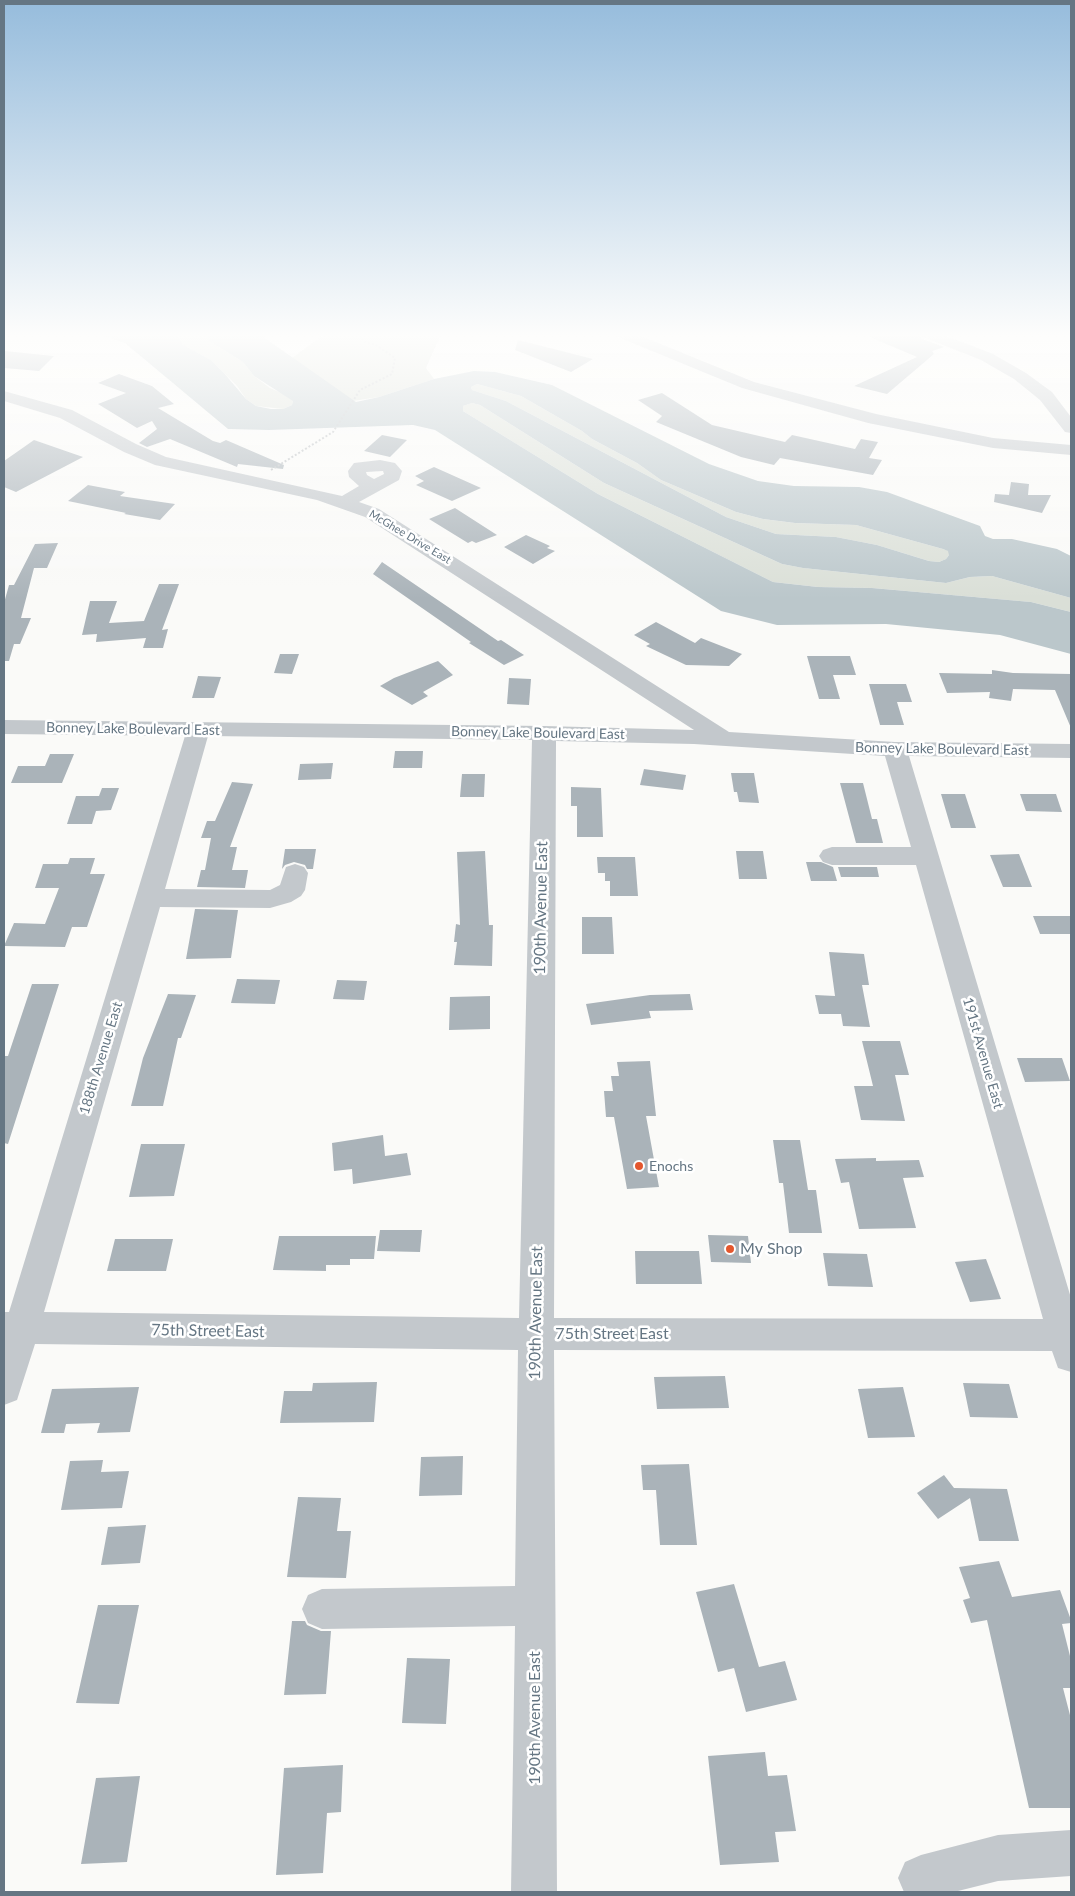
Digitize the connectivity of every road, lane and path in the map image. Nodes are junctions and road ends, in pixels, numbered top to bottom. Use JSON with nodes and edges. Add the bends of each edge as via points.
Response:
{"nodes":[{"id":1,"x":82,"y":422,"type":"edge"},
{"id":2,"x":339,"y":422,"type":"edge"},
{"id":3,"x":891,"y":422,"type":"edge"},
{"id":4,"x":1071,"y":450,"type":"edge"},
{"id":5,"x":256,"y":482,"type":"junction"},
{"id":6,"x":374,"y":485,"type":"dead end"},
{"id":7,"x":344,"y":502,"type":"junction"},
{"id":8,"x":4,"y":727,"type":"edge"},
{"id":9,"x":199,"y":730,"type":"junction"},
{"id":10,"x":544,"y":733,"type":"junction"},
{"id":11,"x":724,"y":739,"type":"junction"},
{"id":12,"x":895,"y":750,"type":"junction"},
{"id":13,"x":1071,"y":751,"type":"edge"},
{"id":14,"x":832,"y":856,"type":"dead end"},
{"id":15,"x":926,"y":856,"type":"junction"},
{"id":16,"x":294,"y":873,"type":"dead end"},
{"id":17,"x":149,"y":898,"type":"junction"},
{"id":18,"x":12,"y":1329,"type":"edge"},
{"id":19,"x":536,"y":1334,"type":"junction"},
{"id":20,"x":1069,"y":1342,"type":"edge"},
{"id":21,"x":4,"y":1388,"type":"edge"},
{"id":22,"x":535,"y":1606,"type":"junction"},
{"id":23,"x":322,"y":1609,"type":"dead end"},
{"id":24,"x":1071,"y":1853,"type":"edge"},
{"id":25,"x":921,"y":1878,"type":"dead end"},
{"id":26,"x":534,"y":1892,"type":"edge"}],
"edges":[{"from":1,"to":5,"type":"street","name":"McGhee Drive East","via":[[161,461]]},
{"from":2,"to":5,"type":"path","via":[[334,432],[290,457]]},
{"from":3,"to":4,"type":"street","via":[[993,443]]},
{"from":5,"to":7,"type":"street","name":"McGhee Drive East"},
{"from":6,"to":7,"type":"street"},
{"from":7,"to":11,"type":"street","name":"McGhee Drive East","via":[[386,521]]},
{"from":8,"to":9,"type":"street","name":"Bonney Lake Boulevard East"},
{"from":9,"to":10,"type":"street","name":"Bonney Lake Boulevard East"},
{"from":9,"to":17,"type":"street","name":"188th Avenue East"},
{"from":10,"to":11,"type":"street","name":"Bonney Lake Boulevard East"},
{"from":10,"to":19,"type":"street","name":"190th Avenue East"},
{"from":11,"to":12,"type":"street","name":"Bonney Lake Boulevard East"},
{"from":12,"to":13,"type":"street","name":"Bonney Lake Boulevard East"},
{"from":12,"to":15,"type":"street","name":"191st Avenue East"},
{"from":14,"to":15,"type":"street"},
{"from":15,"to":20,"type":"street","name":"191st Avenue East"},
{"from":16,"to":17,"type":"street","via":[[292,890],[270,900]]},
{"from":17,"to":18,"type":"street","name":"188th Avenue East"},
{"from":18,"to":19,"type":"street","name":"75th Street East"},
{"from":18,"to":21,"type":"street","name":"188th Avenue East"},
{"from":19,"to":20,"type":"street","name":"75th Street East"},
{"from":19,"to":22,"type":"street","name":"190th Avenue East"},
{"from":22,"to":23,"type":"street"},
{"from":22,"to":26,"type":"street","name":"190th Avenue East"},
{"from":24,"to":25,"type":"street","via":[[998,1858]]}]}
